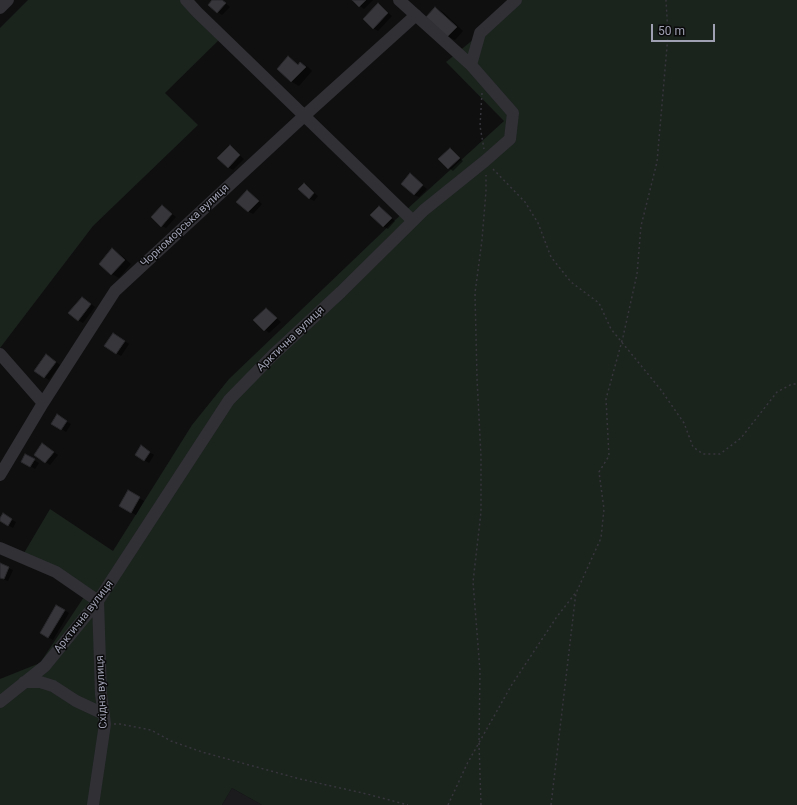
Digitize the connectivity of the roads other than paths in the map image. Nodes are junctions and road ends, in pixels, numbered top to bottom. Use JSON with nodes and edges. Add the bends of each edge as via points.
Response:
{"nodes":[{"id":1,"x":8,"y":0,"type":"edge"},
{"id":2,"x":186,"y":0,"type":"edge"},
{"id":3,"x":399,"y":0,"type":"edge"},
{"id":4,"x":516,"y":0,"type":"edge"},
{"id":5,"x":0,"y":8,"type":"edge"},
{"id":6,"x":416,"y":15,"type":"junction"},
{"id":7,"x":471,"y":65,"type":"junction"},
{"id":8,"x":304,"y":116,"type":"junction"},
{"id":9,"x":413,"y":221,"type":"junction"},
{"id":10,"x":0,"y":354,"type":"edge"},
{"id":11,"x":43,"y":403,"type":"junction"},
{"id":12,"x":0,"y":475,"type":"edge"},
{"id":13,"x":0,"y":548,"type":"edge"},
{"id":14,"x":98,"y":601,"type":"junction"},
{"id":15,"x":24,"y":682,"type":"junction"},
{"id":16,"x":3,"y":700,"type":"edge"},
{"id":17,"x":0,"y":711,"type":"edge"},
{"id":18,"x":105,"y":719,"type":"junction"},
{"id":19,"x":93,"y":805,"type":"edge"}],
"edges":[{"from":1,"to":5,"type":"lane"},
{"from":2,"to":8,"type":"lane"},
{"from":3,"to":6,"type":"lane","name":"Арктична вулиця"},
{"from":4,"to":7,"type":"lane","via":[[480,33]]},
{"from":6,"to":7,"type":"lane","name":"Арктична вулиця"},
{"from":6,"to":8,"type":"lane","name":"Чорноморська вулиця"},
{"from":7,"to":9,"type":"lane","name":"Арктична вулиця","via":[[513,113],[510,138]]},
{"from":8,"to":9,"type":"lane"},
{"from":8,"to":11,"type":"lane","name":"Чорноморська вулиця","via":[[115,291]]},
{"from":9,"to":14,"type":"lane","name":"Арктична вулиця","via":[[229,400]]},
{"from":10,"to":11,"type":"lane"},
{"from":11,"to":12,"type":"lane","name":"Чорноморська вулиця"},
{"from":13,"to":14,"type":"lane","via":[[56,572]]},
{"from":14,"to":15,"type":"lane","name":"Арктична вулиця","via":[[45,666]]},
{"from":14,"to":18,"type":"lane","name":"Східна вулиця","via":[[101,694]]},
{"from":15,"to":16,"type":"lane","name":"Арктична вулиця"},
{"from":15,"to":18,"type":"lane","via":[[40,682],[54,686]]},
{"from":16,"to":17,"type":"lane"},
{"from":18,"to":19,"type":"lane","name":"Східна вулиця"}]}
